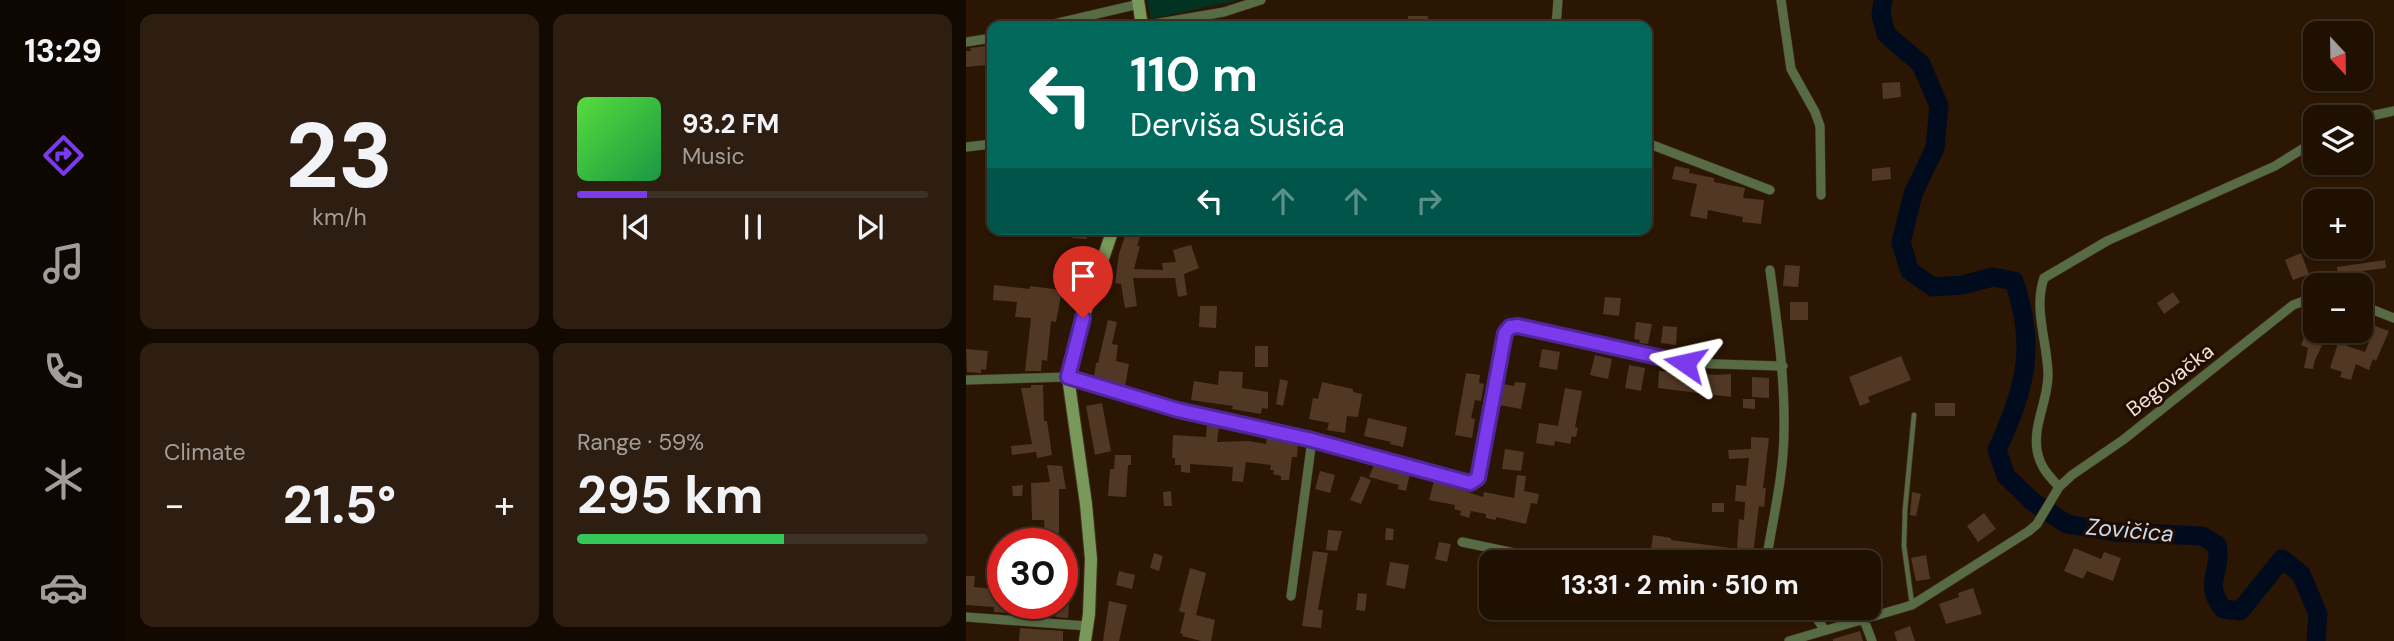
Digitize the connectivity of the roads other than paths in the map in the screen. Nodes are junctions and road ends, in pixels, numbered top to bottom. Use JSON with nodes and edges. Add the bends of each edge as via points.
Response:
{"nodes":[{"id":1,"x":1261,"y":0,"type":"edge"},
{"id":2,"x":1558,"y":0,"type":"edge"},
{"id":3,"x":1781,"y":0,"type":"edge"},
{"id":4,"x":1138,"y":2,"type":"edge"},
{"id":5,"x":1064,"y":21,"type":"edge"},
{"id":6,"x":1141,"y":21,"type":"edge"},
{"id":7,"x":1171,"y":21,"type":"edge"},
{"id":8,"x":1556,"y":21,"type":"edge"},
{"id":9,"x":987,"y":39,"type":"edge"},
{"id":10,"x":966,"y":42,"type":"edge"},
{"id":11,"x":2394,"y":111,"type":"edge"},
{"id":12,"x":2373,"y":115,"type":"edge"},
{"id":13,"x":987,"y":145,"type":"edge"},
{"id":14,"x":1652,"y":145,"type":"edge"},
{"id":15,"x":966,"y":147,"type":"edge"},
{"id":16,"x":2303,"y":148,"type":"edge"},
{"id":17,"x":1770,"y":190,"type":"dead end"},
{"id":18,"x":1821,"y":195,"type":"dead end"},
{"id":19,"x":1111,"y":235,"type":"edge"},
{"id":20,"x":1770,"y":270,"type":"dead end"},
{"id":21,"x":2303,"y":301,"type":"edge"},
{"id":22,"x":2373,"y":310,"type":"edge"},
{"id":23,"x":2394,"y":318,"type":"edge"},
{"id":24,"x":1783,"y":366,"type":"junction"},
{"id":25,"x":1068,"y":377,"type":"junction"},
{"id":26,"x":966,"y":380,"type":"edge"},
{"id":27,"x":1914,"y":415,"type":"dead end"},
{"id":28,"x":1312,"y":440,"type":"junction"},
{"id":29,"x":2059,"y":486,"type":"junction"},
{"id":30,"x":1462,"y":542,"type":"dead end"},
{"id":31,"x":1500,"y":550,"type":"edge"},
{"id":32,"x":1768,"y":550,"type":"edge"},
{"id":33,"x":1291,"y":596,"type":"dead end"},
{"id":34,"x":1912,"y":605,"type":"junction"},
{"id":35,"x":1881,"y":615,"type":"edge"},
{"id":36,"x":966,"y":617,"type":"edge"},
{"id":37,"x":1818,"y":620,"type":"edge"},
{"id":38,"x":1864,"y":620,"type":"joint"},
{"id":39,"x":1087,"y":626,"type":"junction"},
{"id":40,"x":1824,"y":629,"type":"junction"},
{"id":41,"x":1085,"y":641,"type":"edge"},
{"id":42,"x":1789,"y":641,"type":"edge"},
{"id":43,"x":1872,"y":641,"type":"edge"}],
"edges":[{"from":1,"to":7,"type":"street"},
{"from":2,"to":8,"type":"street"},
{"from":3,"to":18,"type":"street","via":[[1791,69],[1820,126]]},
{"from":4,"to":5,"type":"street"},
{"from":4,"to":6,"type":"street"},
{"from":9,"to":10,"type":"street"},
{"from":11,"to":12,"type":"street"},
{"from":13,"to":15,"type":"street"},
{"from":14,"to":17,"type":"street"},
{"from":16,"to":29,"type":"street","via":[[2274,166],[2107,241],[2044,278],[2040,310],[2048,375],[2036,432],[2043,471]]},
{"from":19,"to":25,"type":"street"},
{"from":20,"to":24,"type":"street"},
{"from":21,"to":29,"type":"street","name":"Begovačka"},
{"from":22,"to":23,"type":"street"},
{"from":24,"to":28,"type":"street","via":[[1685,363],[1510,327],[1505,333],[1478,478],[1470,483]]},
{"from":24,"to":32,"type":"street","via":[[1784,431]]},
{"from":25,"to":26,"type":"street"},
{"from":25,"to":28,"type":"street","via":[[1178,410]]},
{"from":25,"to":39,"type":"street","via":[[1091,559]]},
{"from":27,"to":34,"type":"lane","via":[[1904,546]]},
{"from":28,"to":33,"type":"street"},
{"from":29,"to":34,"type":"street","name":"Begovačka","via":[[2037,524]]},
{"from":30,"to":31,"type":"street"},
{"from":34,"to":35,"type":"street"},
{"from":36,"to":39,"type":"street"},
{"from":37,"to":40,"type":"street"},
{"from":38,"to":40,"type":"street"},
{"from":38,"to":43,"type":"street"},
{"from":39,"to":41,"type":"street"},
{"from":40,"to":42,"type":"street"}]}
